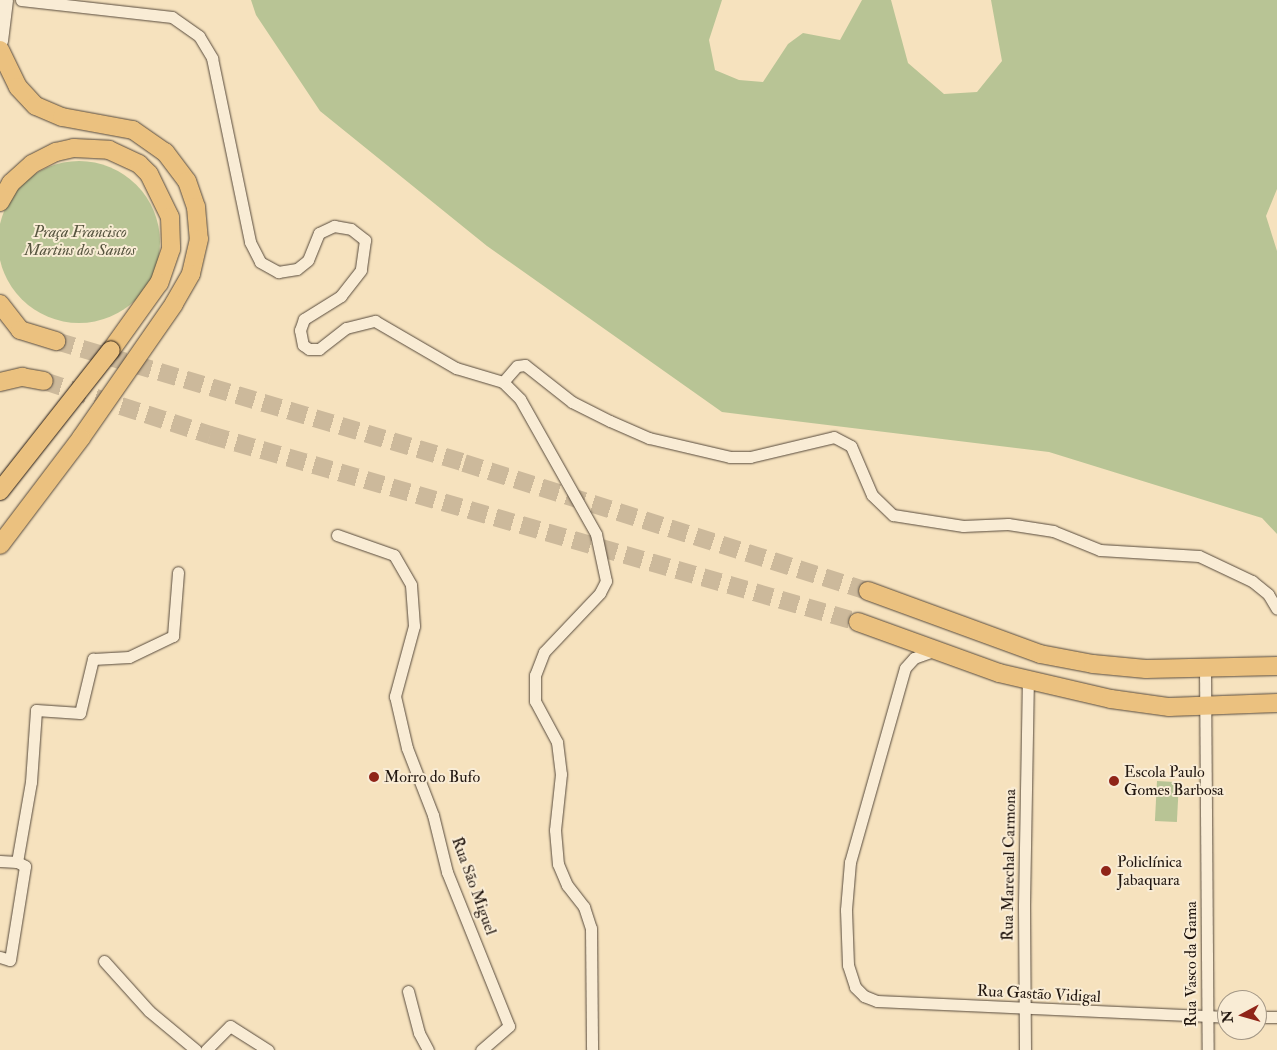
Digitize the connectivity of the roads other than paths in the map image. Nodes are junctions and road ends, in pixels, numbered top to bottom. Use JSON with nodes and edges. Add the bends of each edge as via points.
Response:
{"nodes":[{"id":1,"x":5,"y":0,"type":"edge"},
{"id":2,"x":21,"y":0,"type":"edge"},
{"id":3,"x":0,"y":41,"type":"edge"},
{"id":4,"x":0,"y":50,"type":"edge"},
{"id":5,"x":0,"y":202,"type":"edge"},
{"id":6,"x":0,"y":304,"type":"edge"},
{"id":7,"x":0,"y":322,"type":"edge"},
{"id":8,"x":20,"y":330,"type":"junction"},
{"id":9,"x":56,"y":341,"type":"tunnel mouth"},
{"id":10,"x":0,"y":372,"type":"edge"},
{"id":11,"x":22,"y":377,"type":"junction"},
{"id":12,"x":44,"y":381,"type":"tunnel mouth"},
{"id":13,"x":0,"y":382,"type":"edge"},
{"id":14,"x":503,"y":382,"type":"junction"},
{"id":15,"x":0,"y":491,"type":"edge"},
{"id":16,"x":337,"y":535,"type":"dead end"},
{"id":17,"x":0,"y":544,"type":"edge"},
{"id":18,"x":178,"y":572,"type":"dead end"},
{"id":19,"x":868,"y":591,"type":"tunnel mouth"},
{"id":20,"x":1277,"y":609,"type":"edge"},
{"id":21,"x":858,"y":622,"type":"tunnel mouth"},
{"id":22,"x":933,"y":651,"type":"junction"},
{"id":23,"x":1277,"y":666,"type":"edge"},
{"id":24,"x":1205,"y":668,"type":"junction"},
{"id":25,"x":1028,"y":681,"type":"junction"},
{"id":26,"x":1277,"y":703,"type":"edge"},
{"id":27,"x":1207,"y":706,"type":"junction"},
{"id":28,"x":0,"y":861,"type":"edge"},
{"id":29,"x":17,"y":862,"type":"junction"},
{"id":30,"x":0,"y":957,"type":"edge"},
{"id":31,"x":104,"y":961,"type":"dead end"},
{"id":32,"x":408,"y":991,"type":"dead end"},
{"id":33,"x":1024,"y":1010,"type":"junction"},
{"id":34,"x":1208,"y":1016,"type":"junction"},
{"id":35,"x":1217,"y":1016,"type":"edge"},
{"id":36,"x":196,"y":1050,"type":"edge"},
{"id":37,"x":206,"y":1050,"type":"edge"},
{"id":38,"x":268,"y":1050,"type":"edge"},
{"id":39,"x":428,"y":1050,"type":"edge"},
{"id":40,"x":481,"y":1050,"type":"edge"},
{"id":41,"x":592,"y":1050,"type":"edge"},
{"id":42,"x":1025,"y":1050,"type":"edge"},
{"id":43,"x":1208,"y":1050,"type":"edge"}],
"edges":[{"from":1,"to":3,"type":"main road"},
{"from":2,"to":14,"type":"street","via":[[172,17],[199,36],[208,49],[250,242],[260,262],[278,272],[297,269],[308,260],[319,233],[334,226],[352,228],[365,240],[361,270],[341,296],[304,319],[300,330],[303,345],[308,349],[319,349],[346,328],[375,321],[456,368]]},
{"from":4,"to":17,"type":"main road","via":[[18,87],[36,106],[62,117],[133,130],[165,152],[187,181],[198,220],[194,265],[182,292],[81,438]]},
{"from":5,"to":15,"type":"main road","bridge":true,"via":[[11,183],[32,164],[74,148],[109,150],[139,164],[149,174],[170,217],[171,249],[159,283],[111,350]]},
{"from":6,"to":8,"type":"main road"},
{"from":7,"to":8,"type":"main road"},
{"from":8,"to":9,"type":"main road"},
{"from":10,"to":11,"type":"main road"},
{"from":11,"to":12,"type":"main road"},
{"from":11,"to":13,"type":"main road"},
{"from":14,"to":20,"type":"street","via":[[517,366],[525,365],[572,402],[610,421],[649,438],[730,457],[750,457],[834,437],[851,446],[872,495],[893,515],[963,526],[1008,524],[1053,531],[1100,550],[1199,556],[1252,582],[1268,594]]},
{"from":14,"to":41,"type":"street","via":[[520,399],[596,534],[604,563],[606,581],[600,593],[544,652],[535,675],[535,701],[557,742],[561,774],[555,830],[558,864],[567,885],[584,906],[591,928]]},
{"from":16,"to":40,"type":"street","name":"Rua São Miguel","via":[[394,555],[411,585],[414,626],[396,696],[407,748],[433,815],[448,872],[509,1026]]},
{"from":18,"to":29,"type":"street","via":[[172,636],[129,657],[92,660],[80,713],[36,710],[32,775]]},
{"from":19,"to":24,"type":"main road","via":[[1040,654],[1146,669]]},
{"from":21,"to":22,"type":"main road"},
{"from":22,"to":25,"type":"main road"},
{"from":22,"to":33,"type":"street","name":"Rua Gastão Vidigal","via":[[914,658],[905,668],[850,862],[846,910],[848,965],[855,987],[864,996],[877,1001]]},
{"from":23,"to":24,"type":"main road"},
{"from":24,"to":27,"type":"street","name":"Rua Vasco da Gama"},
{"from":25,"to":27,"type":"main road","via":[[1127,702],[1169,707]]},
{"from":25,"to":33,"type":"street","name":"Rua Marechal Carmona"},
{"from":26,"to":27,"type":"main road"},
{"from":27,"to":34,"type":"street","name":"Rua Vasco da Gama"},
{"from":28,"to":29,"type":"street"},
{"from":29,"to":30,"type":"street","via":[[25,866],[10,960]]},
{"from":31,"to":36,"type":"street","via":[[149,1011]]},
{"from":32,"to":39,"type":"street","via":[[419,1033]]},
{"from":33,"to":34,"type":"street","name":"Rua Gastão Vidigal"},
{"from":33,"to":42,"type":"street","name":"Rua Marechal Carmona"},
{"from":34,"to":35,"type":"street","name":"Rua Gastão Vidigal"},
{"from":34,"to":43,"type":"street","name":"Rua Vasco da Gama"},
{"from":37,"to":38,"type":"street","via":[[230,1026]]}]}
